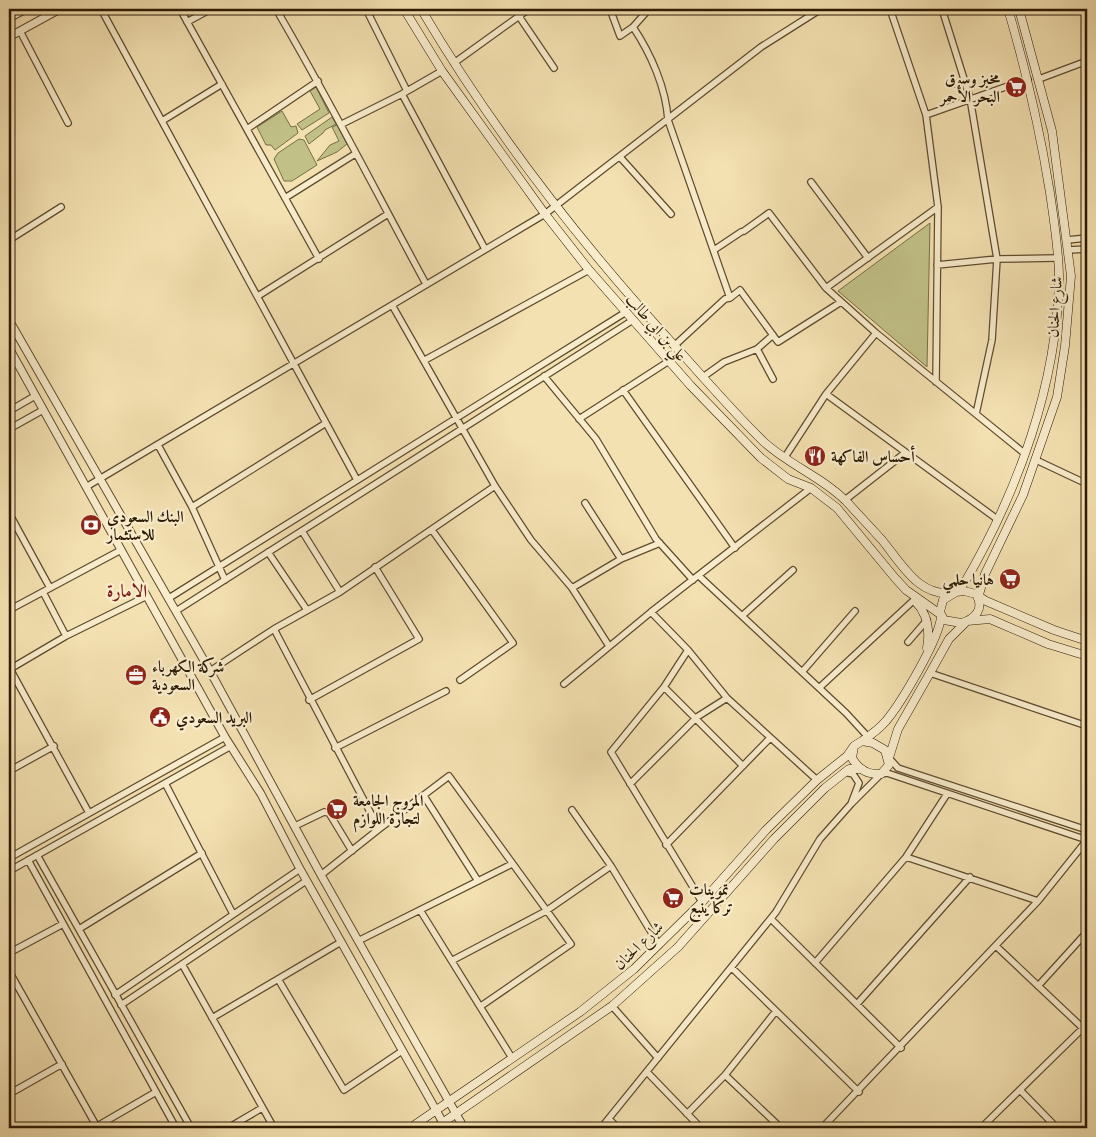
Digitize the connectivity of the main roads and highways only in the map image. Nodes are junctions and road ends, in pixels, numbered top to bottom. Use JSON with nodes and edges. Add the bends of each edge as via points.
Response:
{"nodes":[{"id":1,"x":404,"y":9,"type":"edge"},
{"id":2,"x":421,"y":9,"type":"edge"},
{"id":3,"x":1008,"y":9,"type":"edge"},
{"id":4,"x":1019,"y":9,"type":"edge"},
{"id":5,"x":906,"y":590,"type":"junction"},
{"id":6,"x":956,"y":592,"type":"junction"},
{"id":7,"x":978,"y":596,"type":"junction"},
{"id":8,"x":941,"y":615,"type":"junction"},
{"id":9,"x":967,"y":622,"type":"junction"},
{"id":10,"x":1087,"y":641,"type":"edge"},
{"id":11,"x":1087,"y":656,"type":"edge"},
{"id":12,"x":923,"y":659,"type":"junction"},
{"id":13,"x":866,"y":739,"type":"junction"},
{"id":14,"x":854,"y":746,"type":"junction"},
{"id":15,"x":889,"y":758,"type":"junction"},
{"id":16,"x":862,"y":769,"type":"junction"},
{"id":17,"x":444,"y":1126,"type":"edge"},
{"id":18,"x":410,"y":1128,"type":"edge"},
{"id":19,"x":435,"y":1128,"type":"edge"}],
"edges":[{"from":1,"to":5,"type":"main road","name":"علي بن ابي طالب","via":[[442,70],[589,270],[761,458],[788,479],[810,488],[838,508]]},
{"from":2,"to":6,"type":"main road","name":"علي بن ابي طالب","via":[[454,63],[555,206],[674,346],[766,444],[845,500],[910,576],[933,591]]},
{"from":3,"to":6,"type":"main road","name":"شارع الحنان","via":[[1040,132],[1054,220],[1059,278],[1054,344],[1043,394],[1011,490],[971,571]]},
{"from":4,"to":7,"type":"main road","name":"شارع الحنان","via":[[1052,130],[1071,276],[1057,396],[1023,494]]},
{"from":5,"to":8,"type":"main road","name":"علي بن ابي طالب"},
{"from":5,"to":12,"type":"main road","via":[[927,620],[928,640]]},
{"from":6,"to":7,"type":"main road"},
{"from":6,"to":8,"type":"main road","via":[[944,600]]},
{"from":7,"to":9,"type":"main road","via":[[979,609]]},
{"from":7,"to":10,"type":"main road"},
{"from":8,"to":9,"type":"main road","via":[[955,624]]},
{"from":8,"to":12,"type":"main road","via":[[941,626]]},
{"from":9,"to":11,"type":"main road","via":[[990,618],[1048,644]]},
{"from":9,"to":15,"type":"main road","via":[[949,639],[930,672],[898,729]]},
{"from":12,"to":13,"type":"main road","via":[[893,711]]},
{"from":13,"to":14,"type":"main road"},
{"from":13,"to":15,"type":"main road","via":[[880,746]]},
{"from":14,"to":16,"type":"main road","via":[[852,758]]},
{"from":14,"to":18,"type":"main road","name":"شارع الحنان","via":[[766,830],[659,945],[608,991]]},
{"from":15,"to":16,"type":"main road","via":[[889,764],[881,774]]},
{"from":16,"to":17,"type":"main road","name":"شارع الحنان","via":[[845,772],[825,788],[774,839],[678,947],[612,1006],[456,1114]]},
{"from":17,"to":19,"type":"main road","name":"شارع الحنان"}]}
